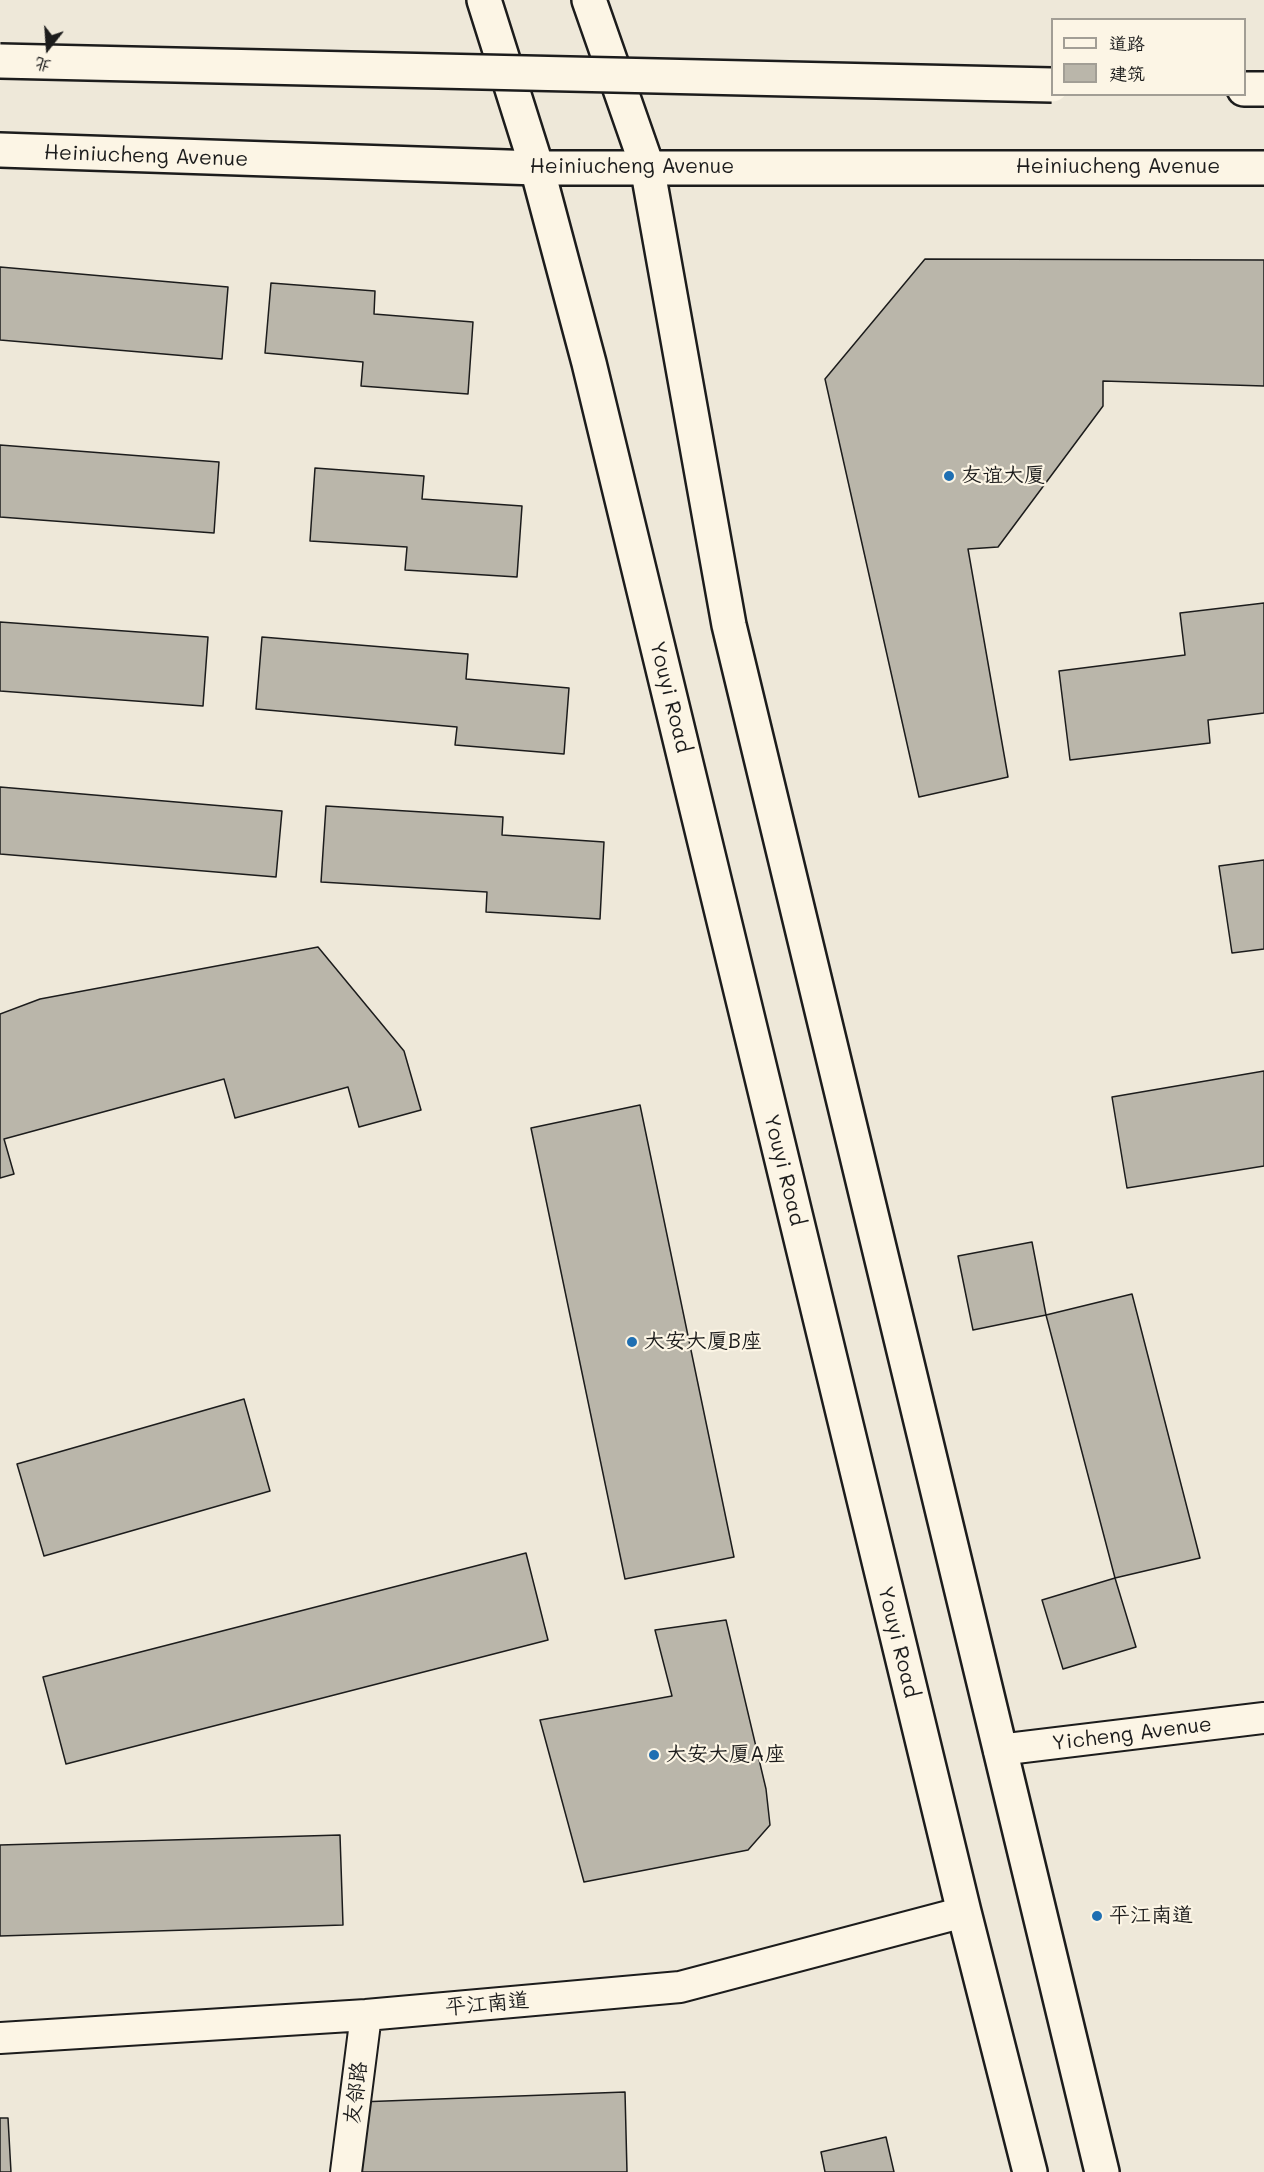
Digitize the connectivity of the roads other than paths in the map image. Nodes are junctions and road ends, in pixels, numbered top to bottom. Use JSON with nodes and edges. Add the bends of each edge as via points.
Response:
{"nodes":[{"id":1,"x":484,"y":0,"type":"edge"},
{"id":2,"x":589,"y":0,"type":"edge"},
{"id":3,"x":0,"y":62,"type":"edge"},
{"id":4,"x":1051,"y":85,"type":"edge"},
{"id":5,"x":1246,"y":89,"type":"edge"},
{"id":6,"x":1264,"y":89,"type":"edge"},
{"id":7,"x":0,"y":150,"type":"edge"},
{"id":8,"x":647,"y":166,"type":"junction"},
{"id":9,"x":537,"y":168,"type":"junction"},
{"id":10,"x":1264,"y":168,"type":"edge"},
{"id":11,"x":1264,"y":1718,"type":"edge"},
{"id":12,"x":999,"y":1750,"type":"junction"},
{"id":13,"x":964,"y":1912,"type":"junction"},
{"id":14,"x":366,"y":2015,"type":"junction"},
{"id":15,"x":0,"y":2038,"type":"edge"},
{"id":16,"x":346,"y":2172,"type":"edge"},
{"id":17,"x":1030,"y":2172,"type":"edge"},
{"id":18,"x":1102,"y":2172,"type":"edge"}],
"edges":[{"from":1,"to":9,"type":"main road","name":"Youyi Road"},
{"from":2,"to":8,"type":"main road"},
{"from":3,"to":4,"type":"main road","bridge":true},
{"from":5,"to":6,"type":"main road"},
{"from":7,"to":9,"type":"main road","name":"Heiniucheng Avenue"},
{"from":8,"to":9,"type":"main road","name":"Heiniucheng Avenue"},
{"from":8,"to":10,"type":"main road","name":"Heiniucheng Avenue"},
{"from":8,"to":12,"type":"main road","via":[[729,625]]},
{"from":9,"to":13,"type":"main road","name":"Youyi Road","via":[[594,385]]},
{"from":11,"to":12,"type":"street","name":"Yicheng Avenue"},
{"from":12,"to":18,"type":"main road"},
{"from":13,"to":14,"type":"street","name":"平江南道","via":[[680,1987]]},
{"from":13,"to":17,"type":"main road","name":"Youyi Road"},
{"from":14,"to":15,"type":"street","name":"平江南道"},
{"from":14,"to":16,"type":"street","name":"友邻路"}]}
